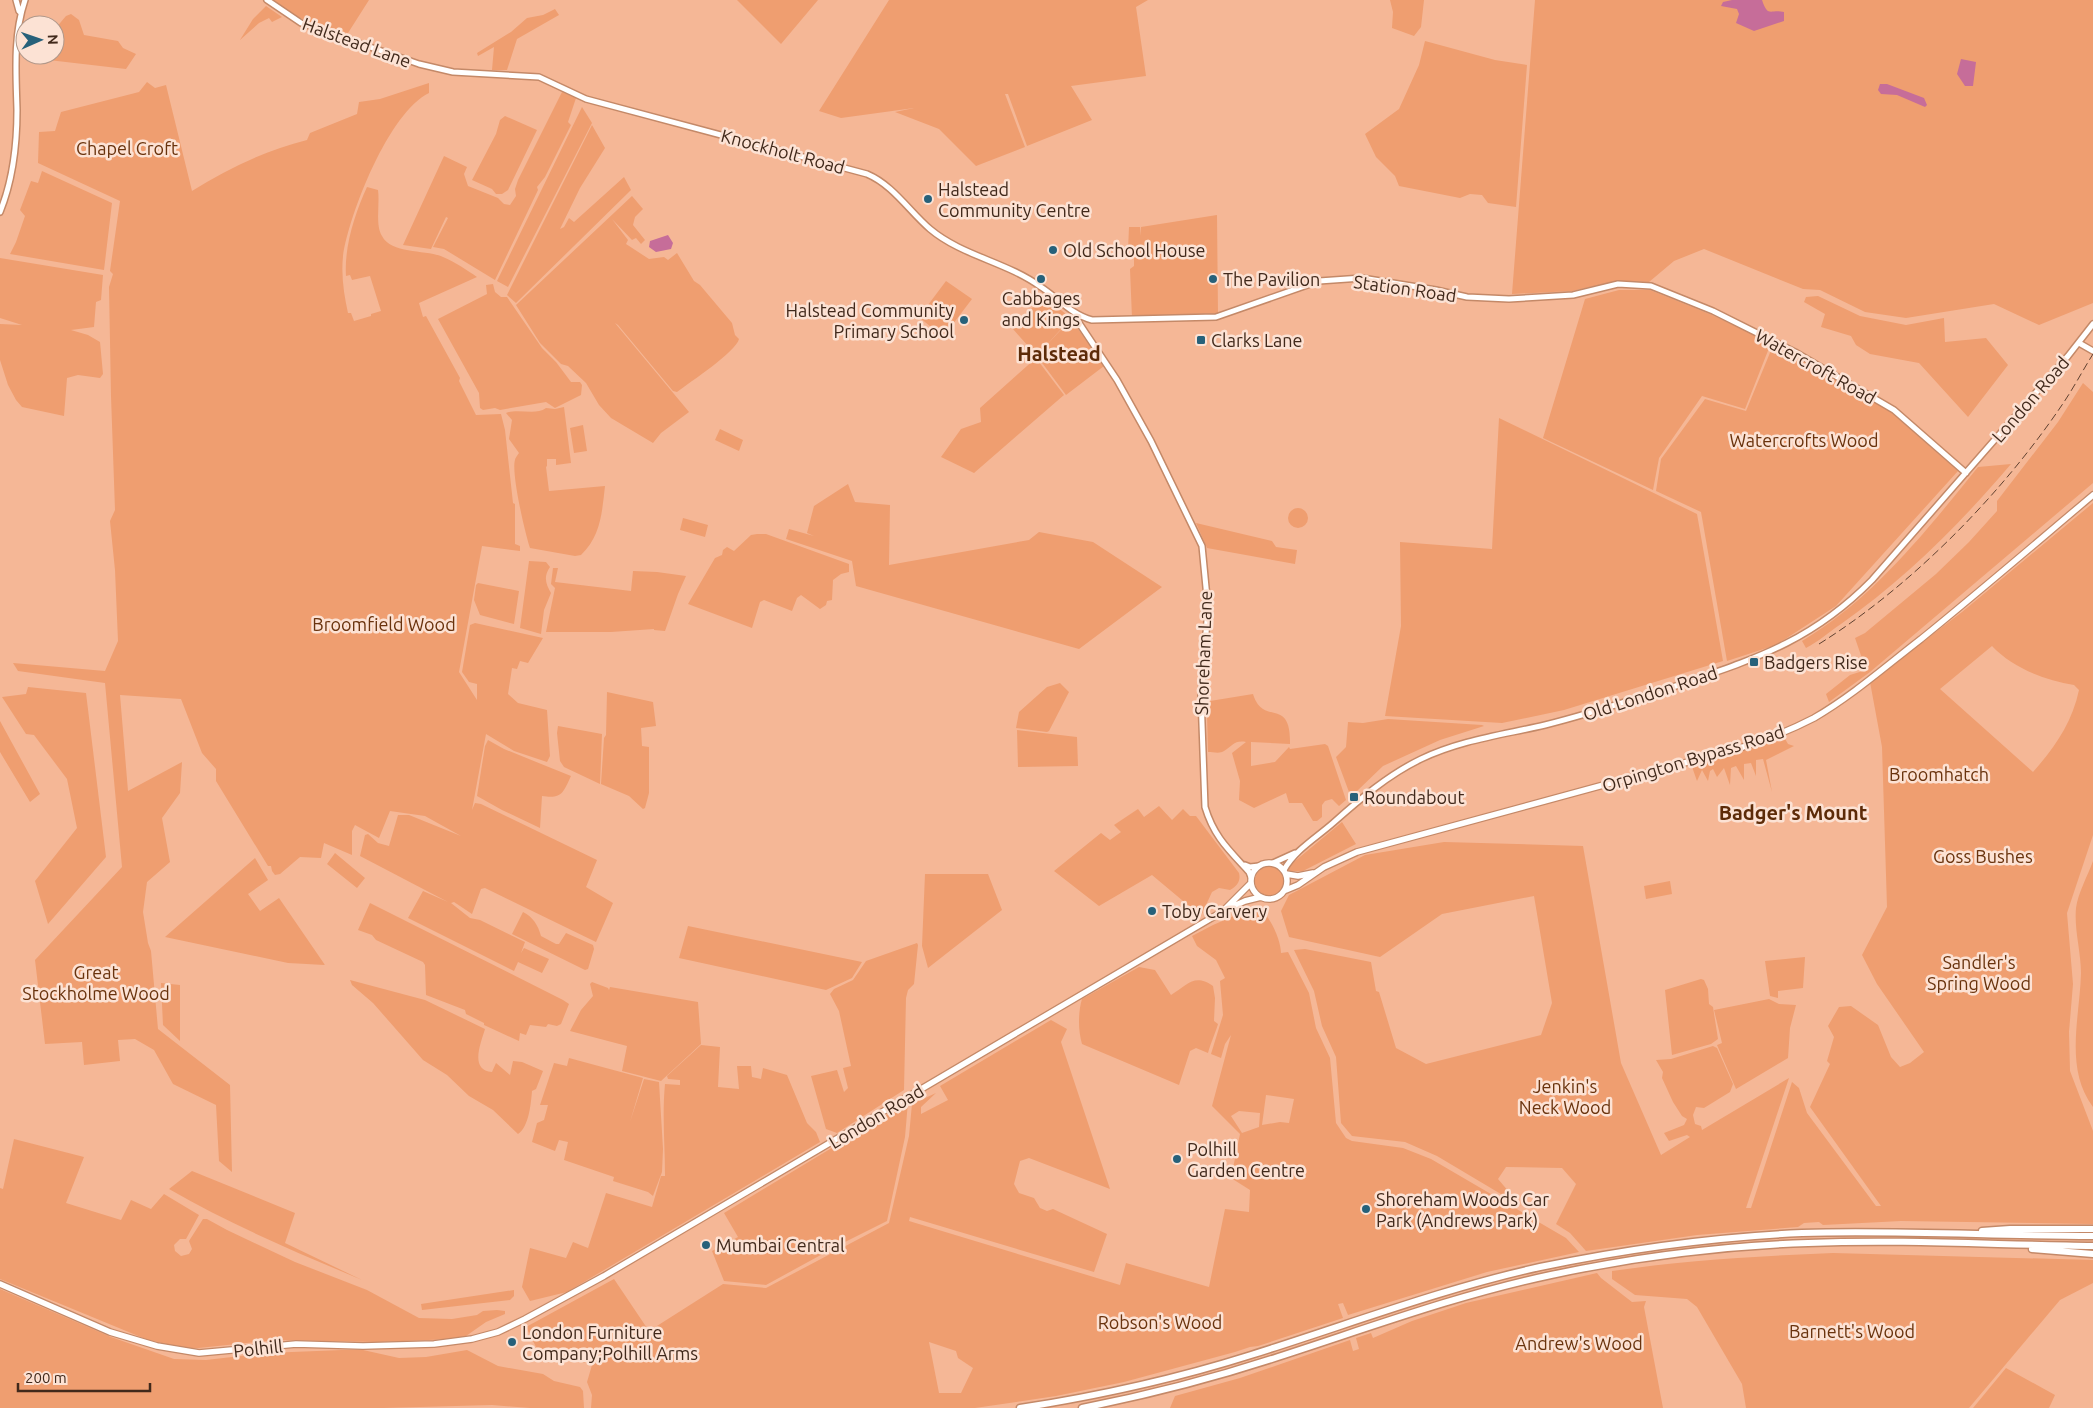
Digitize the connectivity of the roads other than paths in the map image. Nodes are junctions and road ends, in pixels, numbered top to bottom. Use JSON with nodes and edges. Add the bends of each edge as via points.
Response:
{"nodes":[{"id":1,"x":16,"y":0,"type":"edge"},
{"id":2,"x":25,"y":0,"type":"edge"},
{"id":3,"x":267,"y":0,"type":"edge"},
{"id":4,"x":21,"y":13,"type":"junction"},
{"id":5,"x":453,"y":72,"type":"joint"},
{"id":6,"x":0,"y":212,"type":"edge"},
{"id":7,"x":1651,"y":286,"type":"joint"},
{"id":8,"x":1076,"y":314,"type":"junction"},
{"id":9,"x":2093,"y":324,"type":"edge"},
{"id":10,"x":2079,"y":344,"type":"junction"},
{"id":11,"x":2091,"y":351,"type":"edge"},
{"id":12,"x":1966,"y":473,"type":"junction"},
{"id":13,"x":2093,"y":495,"type":"edge"},
{"id":14,"x":1296,"y":853,"type":"junction"},
{"id":15,"x":1273,"y":863,"type":"junction"},
{"id":16,"x":1242,"y":864,"type":"junction"},
{"id":17,"x":1259,"y":866,"type":"junction"},
{"id":18,"x":1285,"y":872,"type":"junction"},
{"id":19,"x":1315,"y":872,"type":"junction"},
{"id":20,"x":1251,"y":880,"type":"junction"},
{"id":21,"x":1286,"y":890,"type":"junction"},
{"id":22,"x":1261,"y":897,"type":"junction"},
{"id":23,"x":1225,"y":910,"type":"junction"},
{"id":24,"x":2093,"y":1229,"type":"edge"},
{"id":25,"x":1961,"y":1234,"type":"junction"},
{"id":26,"x":2093,"y":1236,"type":"edge"},
{"id":27,"x":2004,"y":1245,"type":"junction"},
{"id":28,"x":2093,"y":1246,"type":"edge"},
{"id":29,"x":2093,"y":1254,"type":"edge"},
{"id":30,"x":0,"y":1284,"type":"edge"},
{"id":31,"x":525,"y":1319,"type":"joint"},
{"id":32,"x":1020,"y":1408,"type":"edge"},
{"id":33,"x":1082,"y":1408,"type":"edge"}],
"edges":[{"from":1,"to":4,"type":"street"},
{"from":2,"to":4,"type":"street"},
{"from":3,"to":5,"type":"street","name":"Halstead Lane","via":[[301,23],[419,64]]},
{"from":4,"to":6,"type":"street","via":[[15,68],[13,162]]},
{"from":5,"to":8,"type":"street","name":"Knockholt Road","via":[[539,77],[586,99],[867,174],[884,183],[940,236],[1034,282]]},
{"from":7,"to":8,"type":"street","name":"Station Road","via":[[1618,284],[1573,295],[1509,299],[1467,297],[1362,278],[1319,281],[1216,317],[1096,321]]},
{"from":7,"to":12,"type":"street","name":"Watercroft Road","via":[[1713,311],[1795,352],[1894,410]]},
{"from":8,"to":16,"type":"street","name":"Shoreham Lane","via":[[1151,441],[1202,546],[1208,608],[1201,696],[1204,801],[1211,823],[1224,846]]},
{"from":9,"to":10,"type":"street","name":"London Road"},
{"from":10,"to":11,"type":"street"},
{"from":10,"to":12,"type":"street","name":"London Road"},
{"from":12,"to":14,"type":"street","name":"Old London Road","via":[[1862,590],[1838,612],[1798,638],[1752,660],[1612,707],[1440,750],[1379,784]]},
{"from":13,"to":19,"type":"main road","name":"Orpington Bypass Road","via":[[1992,582],[1865,682],[1833,706],[1794,728],[1734,750],[1370,848]]},
{"from":14,"to":15,"type":"street","name":"Old London Road"},
{"from":14,"to":18,"type":"street","name":"Old London Road"},
{"from":15,"to":17,"type":"main road"},
{"from":15,"to":18,"type":"main road"},
{"from":16,"to":17,"type":"street"},
{"from":16,"to":20,"type":"street","name":"Shoreham Lane","via":[[1250,872]]},
{"from":17,"to":20,"type":"main road"},
{"from":18,"to":19,"type":"main road","name":"Orpington Bypass Road","via":[[1298,876]]},
{"from":18,"to":21,"type":"main road"},
{"from":19,"to":21,"type":"main road","name":"Orpington Bypass Road"},
{"from":20,"to":22,"type":"main road","via":[[1255,892]]},
{"from":20,"to":23,"type":"main road","name":"London Road"},
{"from":21,"to":22,"type":"main road","via":[[1279,897]]},
{"from":22,"to":23,"type":"main road","name":"London Road"},
{"from":23,"to":31,"type":"main road","name":"London Road"},
{"from":24,"to":25,"type":"highway","via":[[2010,1229]]},
{"from":25,"to":26,"type":"highway"},
{"from":25,"to":32,"type":"highway","via":[[1783,1234],[1680,1243],[1602,1255],[1449,1290],[1182,1375]]},
{"from":27,"to":28,"type":"highway"},
{"from":27,"to":29,"type":"highway"},
{"from":27,"to":33,"type":"highway","via":[[1786,1244],[1691,1252],[1589,1268],[1469,1295],[1233,1372]]},
{"from":30,"to":31,"type":"main road","name":"Polhill","via":[[110,1332],[156,1346],[199,1353],[296,1344],[447,1343],[489,1335]]}]}
